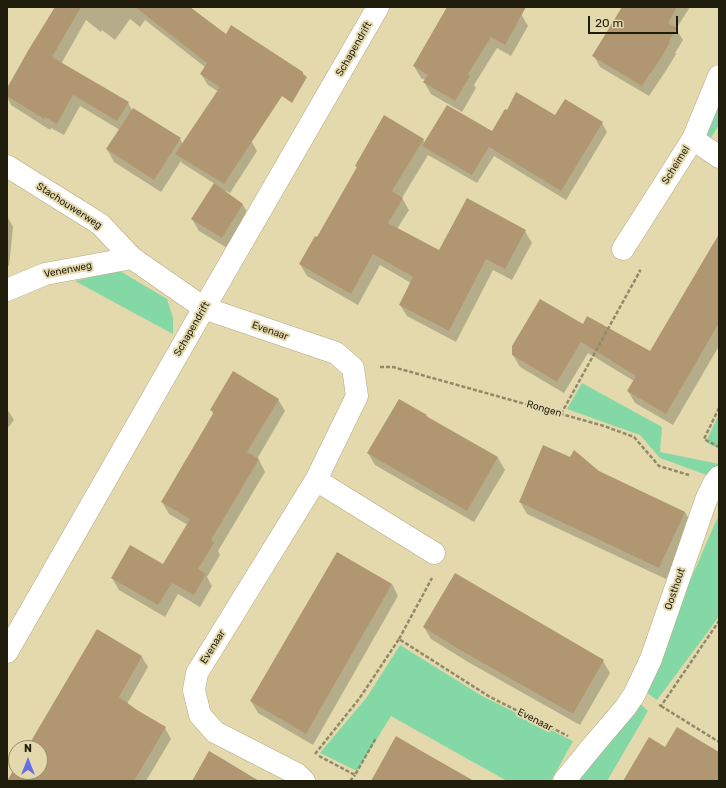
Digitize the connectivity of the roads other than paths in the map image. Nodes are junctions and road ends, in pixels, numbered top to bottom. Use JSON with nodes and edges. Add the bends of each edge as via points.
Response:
{"nodes":[{"id":1,"x":378,"y":7,"type":"edge"},
{"id":2,"x":719,"y":76,"type":"edge"},
{"id":3,"x":693,"y":139,"type":"junction"},
{"id":4,"x":719,"y":157,"type":"edge"},
{"id":5,"x":7,"y":166,"type":"edge"},
{"id":6,"x":623,"y":249,"type":"road end"},
{"id":7,"x":132,"y":258,"type":"junction"},
{"id":8,"x":7,"y":290,"type":"edge"},
{"id":9,"x":204,"y":308,"type":"junction"},
{"id":10,"x":316,"y":480,"type":"junction"},
{"id":11,"x":717,"y":480,"type":"edge"},
{"id":12,"x":434,"y":553,"type":"road end"},
{"id":13,"x":7,"y":652,"type":"edge"},
{"id":14,"x":304,"y":781,"type":"edge"},
{"id":15,"x":564,"y":781,"type":"edge"}],
"edges":[{"from":1,"to":9,"type":"street","name":"Schapendrift"},
{"from":2,"to":3,"type":"street","name":"Scheimel"},
{"from":3,"to":4,"type":"street"},
{"from":3,"to":6,"type":"street","name":"Scheimel"},
{"from":5,"to":7,"type":"street","name":"Stachouwerweg","via":[[100,224]]},
{"from":7,"to":8,"type":"street","name":"Venenweg","via":[[45,274]]},
{"from":7,"to":9,"type":"street","name":"Stachouwerweg"},
{"from":9,"to":10,"type":"street","name":"Evenaar","via":[[336,354],[353,368],[357,396]]},
{"from":9,"to":13,"type":"street","name":"Schapendrift"},
{"from":10,"to":12,"type":"street"},
{"from":10,"to":14,"type":"street","name":"Evenaar","via":[[197,673],[194,690],[200,715],[215,732],[297,774]]},
{"from":11,"to":15,"type":"street","name":"Oosthout","via":[[706,500],[651,659],[634,695]]}]}
